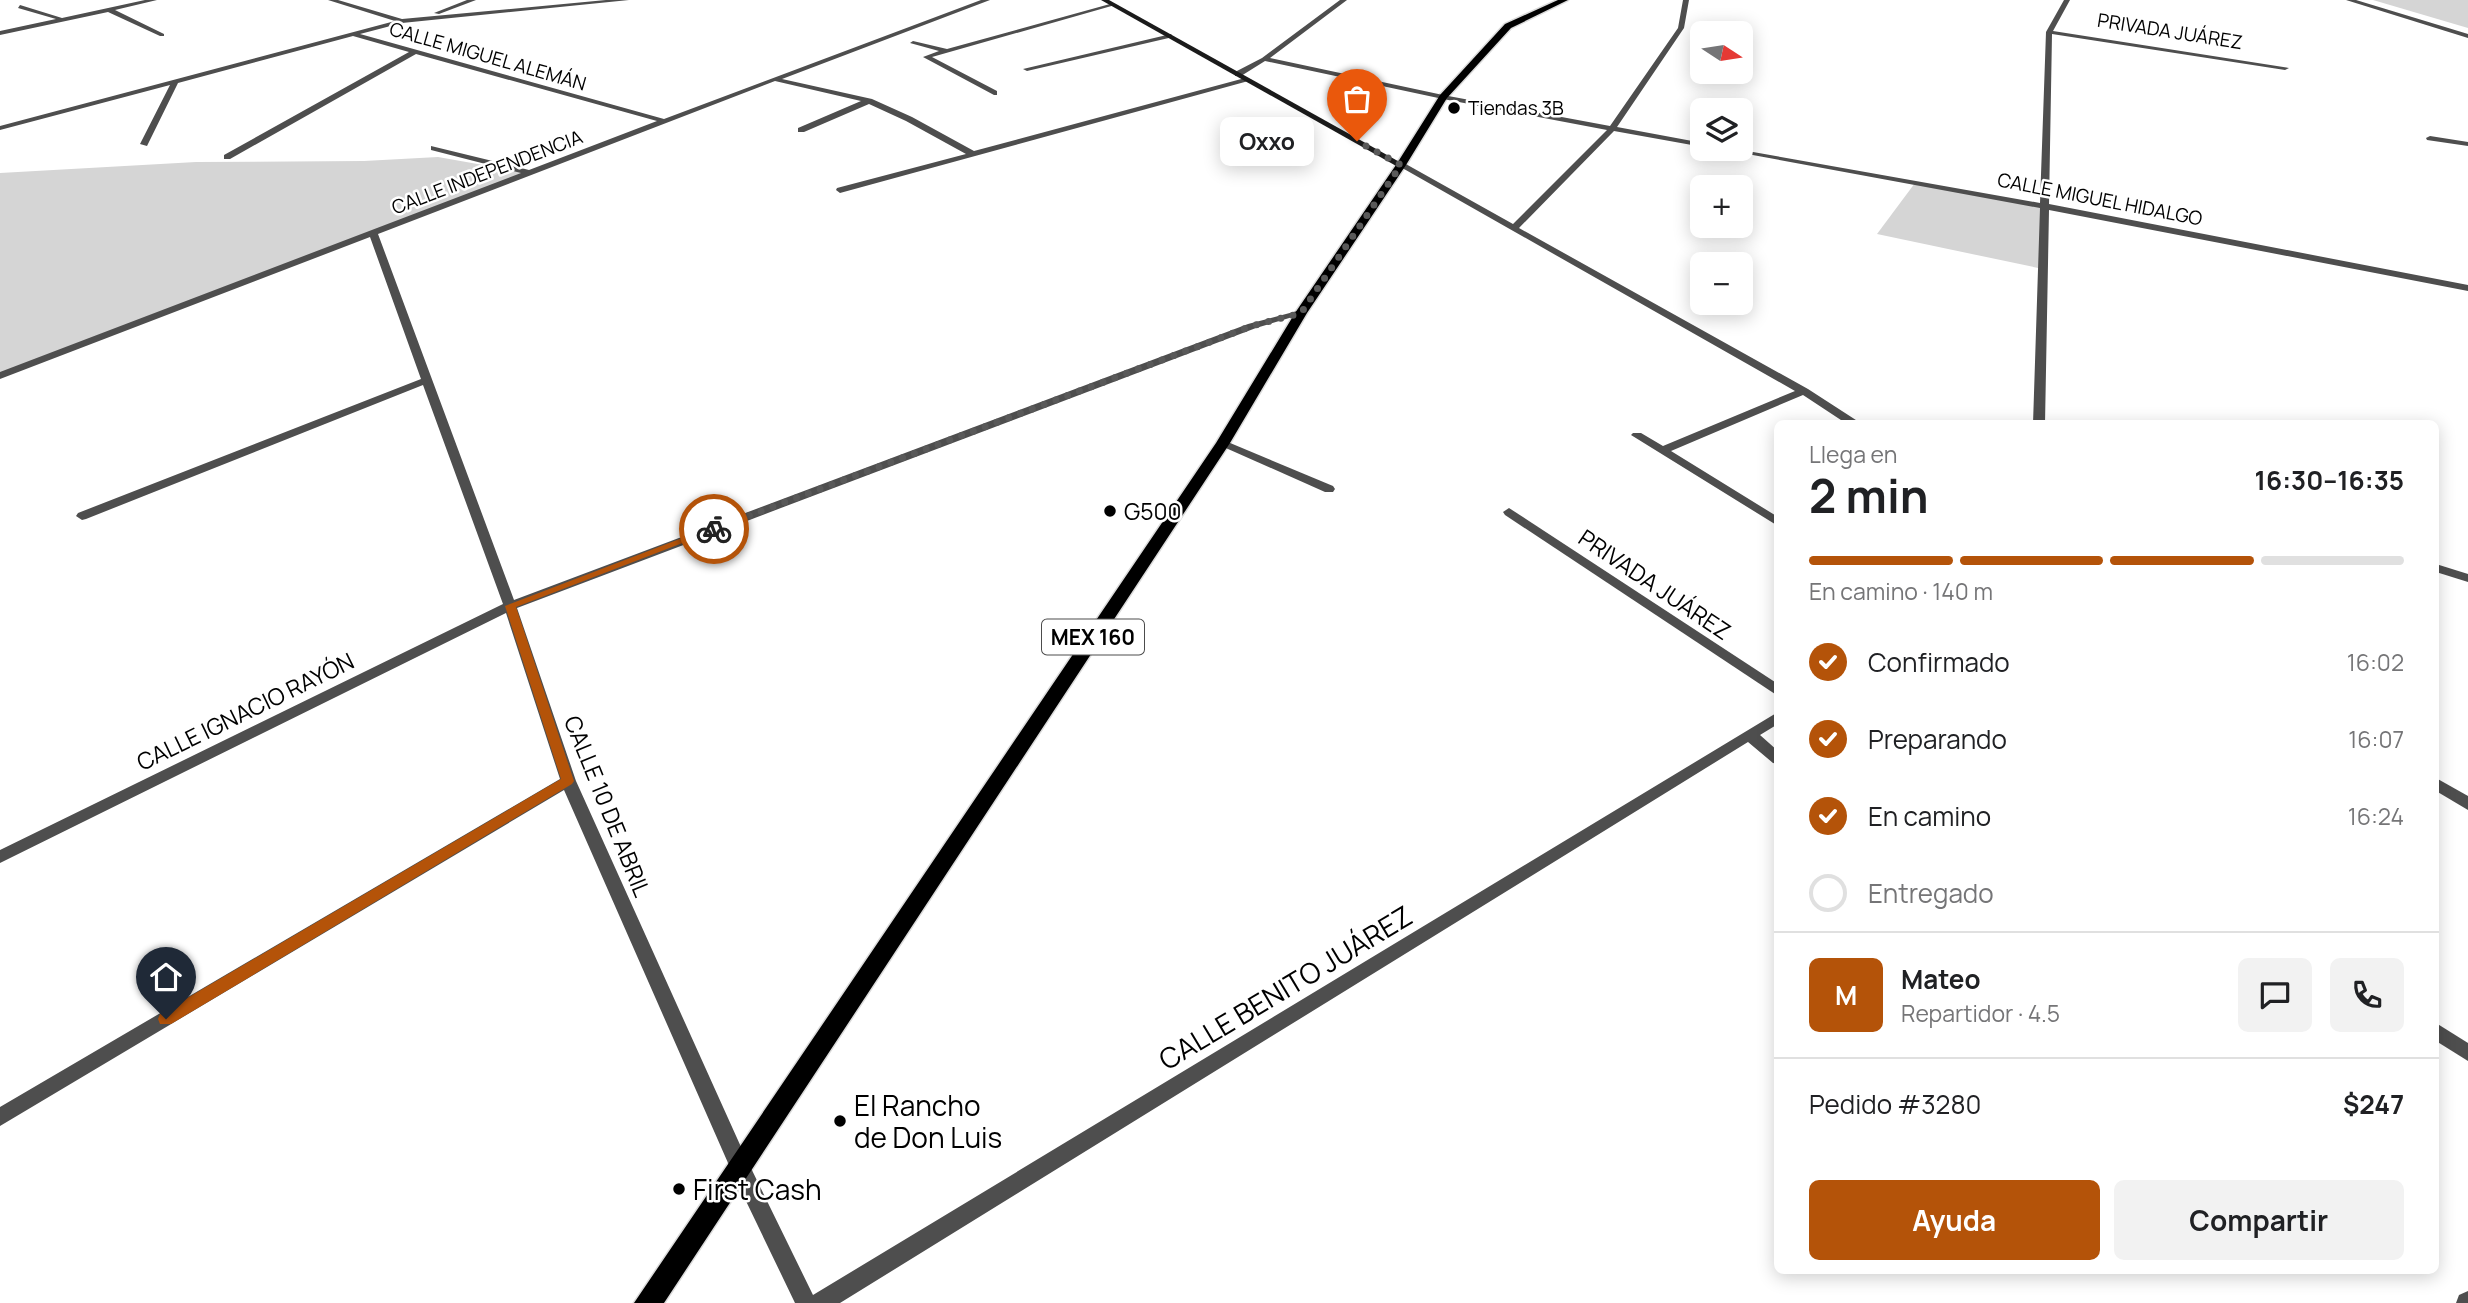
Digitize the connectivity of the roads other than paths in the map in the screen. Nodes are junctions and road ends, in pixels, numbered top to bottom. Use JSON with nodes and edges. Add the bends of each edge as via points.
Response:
{"nodes":[{"id":1,"x":153,"y":0,"type":"edge"},
{"id":2,"x":331,"y":0,"type":"edge"},
{"id":3,"x":473,"y":0,"type":"edge"},
{"id":4,"x":626,"y":0,"type":"edge"},
{"id":5,"x":987,"y":0,"type":"edge"},
{"id":6,"x":1104,"y":0,"type":"edge"},
{"id":7,"x":1345,"y":0,"type":"edge"},
{"id":8,"x":1564,"y":0,"type":"edge"},
{"id":9,"x":1686,"y":0,"type":"edge"},
{"id":10,"x":2067,"y":0,"type":"edge"},
{"id":11,"x":2349,"y":0,"type":"edge"},
{"id":12,"x":1112,"y":5,"type":"junction"},
{"id":13,"x":20,"y":7,"type":"dead end"},
{"id":14,"x":109,"y":10,"type":"junction"},
{"id":15,"x":427,"y":18,"type":"junction"},
{"id":16,"x":64,"y":19,"type":"junction"},
{"id":17,"x":402,"y":20,"type":"junction"},
{"id":18,"x":2049,"y":32,"type":"junction"},
{"id":19,"x":0,"y":33,"type":"edge"},
{"id":20,"x":353,"y":34,"type":"junction"},
{"id":21,"x":162,"y":35,"type":"dead end"},
{"id":22,"x":1171,"y":36,"type":"junction"},
{"id":23,"x":2468,"y":36,"type":"edge"},
{"id":24,"x":914,"y":43,"type":"dead end"},
{"id":25,"x":415,"y":52,"type":"junction"},
{"id":26,"x":947,"y":52,"type":"junction"},
{"id":27,"x":1264,"y":59,"type":"junction"},
{"id":28,"x":1027,"y":68,"type":"dead end"},
{"id":29,"x":2285,"y":68,"type":"dead end"},
{"id":30,"x":1238,"y":74,"type":"junction"},
{"id":31,"x":774,"y":79,"type":"junction"},
{"id":32,"x":1248,"y":80,"type":"junction"},
{"id":33,"x":175,"y":83,"type":"junction"},
{"id":34,"x":994,"y":93,"type":"dead end"},
{"id":35,"x":1443,"y":97,"type":"junction"},
{"id":36,"x":869,"y":101,"type":"junction"},
{"id":37,"x":664,"y":121,"type":"junction"},
{"id":38,"x":0,"y":128,"type":"edge"},
{"id":39,"x":1612,"y":129,"type":"junction"},
{"id":40,"x":801,"y":130,"type":"dead end"},
{"id":41,"x":2430,"y":138,"type":"dead end"},
{"id":42,"x":1690,"y":143,"type":"edge"},
{"id":43,"x":144,"y":144,"type":"dead end"},
{"id":44,"x":2468,"y":144,"type":"edge"},
{"id":45,"x":433,"y":148,"type":"dead end"},
{"id":46,"x":973,"y":154,"type":"junction"},
{"id":47,"x":1753,"y":154,"type":"edge"},
{"id":48,"x":227,"y":157,"type":"dead end"},
{"id":49,"x":1401,"y":165,"type":"junction"},
{"id":50,"x":529,"y":173,"type":"junction"},
{"id":51,"x":840,"y":190,"type":"dead end"},
{"id":52,"x":2044,"y":206,"type":"junction"},
{"id":53,"x":1515,"y":227,"type":"junction"},
{"id":54,"x":373,"y":233,"type":"junction"},
{"id":55,"x":2468,"y":288,"type":"edge"},
{"id":56,"x":1301,"y":313,"type":"junction"},
{"id":57,"x":0,"y":376,"type":"edge"},
{"id":58,"x":427,"y":380,"type":"junction"},
{"id":59,"x":1804,"y":391,"type":"junction"},
{"id":60,"x":1849,"y":420,"type":"edge"},
{"id":61,"x":2039,"y":420,"type":"edge"},
{"id":62,"x":1637,"y":435,"type":"dead end"},
{"id":63,"x":1223,"y":443,"type":"junction"},
{"id":64,"x":1662,"y":451,"type":"junction"},
{"id":65,"x":1329,"y":489,"type":"dead end"},
{"id":66,"x":1509,"y":512,"type":"dead end"},
{"id":67,"x":82,"y":516,"type":"dead end"},
{"id":68,"x":1774,"y":520,"type":"edge"},
{"id":69,"x":2439,"y":569,"type":"edge"},
{"id":70,"x":2468,"y":578,"type":"edge"},
{"id":71,"x":510,"y":606,"type":"junction"},
{"id":72,"x":1774,"y":688,"type":"edge"},
{"id":73,"x":1774,"y":720,"type":"edge"},
{"id":74,"x":1751,"y":736,"type":"junction"},
{"id":75,"x":1774,"y":756,"type":"edge"},
{"id":76,"x":568,"y":781,"type":"junction"},
{"id":77,"x":2439,"y":787,"type":"edge"},
{"id":78,"x":2468,"y":804,"type":"edge"},
{"id":79,"x":0,"y":857,"type":"edge"},
{"id":80,"x":2439,"y":1033,"type":"edge"},
{"id":81,"x":2468,"y":1054,"type":"edge"},
{"id":82,"x":0,"y":1117,"type":"edge"},
{"id":83,"x":739,"y":1165,"type":"junction"},
{"id":84,"x":648,"y":1303,"type":"edge"},
{"id":85,"x":806,"y":1303,"type":"edge"},
{"id":86,"x":820,"y":1303,"type":"edge"}],
"edges":[{"from":1,"to":14,"type":"street"},
{"from":2,"to":17,"type":"street"},
{"from":3,"to":15,"type":"street"},
{"from":4,"to":15,"type":"street"},
{"from":5,"to":31,"type":"street","name":"CALLE INDEPENDENCIA"},
{"from":6,"to":12,"type":"street"},
{"from":7,"to":27,"type":"street"},
{"from":8,"to":35,"type":"main road","number":"MEX 160","via":[[1508,26]]},
{"from":9,"to":39,"type":"street","via":[[1681,28]]},
{"from":10,"to":18,"type":"street"},
{"from":11,"to":23,"type":"street"},
{"from":12,"to":22,"type":"street"},
{"from":12,"to":26,"type":"street"},
{"from":13,"to":16,"type":"street"},
{"from":14,"to":16,"type":"street"},
{"from":14,"to":21,"type":"street"},
{"from":15,"to":17,"type":"street"},
{"from":16,"to":19,"type":"street"},
{"from":17,"to":20,"type":"street","name":"CALLE MIGUEL ALEMÁN"},
{"from":18,"to":29,"type":"street","name":"PRIVADA JUÁREZ"},
{"from":18,"to":52,"type":"street"},
{"from":20,"to":25,"type":"street","name":"CALLE MIGUEL ALEMÁN"},
{"from":20,"to":33,"type":"street"},
{"from":22,"to":28,"type":"street"},
{"from":22,"to":30,"type":"street"},
{"from":24,"to":26,"type":"street"},
{"from":25,"to":37,"type":"street","name":"CALLE MIGUEL ALEMÁN"},
{"from":25,"to":48,"type":"street"},
{"from":26,"to":34,"type":"street","via":[[926,57]]},
{"from":27,"to":30,"type":"street"},
{"from":27,"to":35,"type":"street"},
{"from":30,"to":32,"type":"street"},
{"from":31,"to":36,"type":"street"},
{"from":31,"to":37,"type":"street","name":"CALLE INDEPENDENCIA"},
{"from":32,"to":46,"type":"street"},
{"from":32,"to":49,"type":"street"},
{"from":33,"to":38,"type":"street"},
{"from":33,"to":43,"type":"street"},
{"from":35,"to":39,"type":"street"},
{"from":35,"to":49,"type":"main road","number":"MEX 160"},
{"from":36,"to":40,"type":"street"},
{"from":36,"to":46,"type":"street"},
{"from":37,"to":50,"type":"street","name":"CALLE INDEPENDENCIA"},
{"from":39,"to":42,"type":"street"},
{"from":39,"to":53,"type":"street"},
{"from":41,"to":44,"type":"street"},
{"from":45,"to":50,"type":"street"},
{"from":46,"to":51,"type":"street"},
{"from":47,"to":52,"type":"street","name":"CALLE MIGUEL HIDALGO"},
{"from":49,"to":53,"type":"street"},
{"from":49,"to":56,"type":"main road","number":"MEX 160"},
{"from":50,"to":54,"type":"street","name":"CALLE INDEPENDENCIA"},
{"from":52,"to":55,"type":"street","name":"CALLE MIGUEL HIDALGO"},
{"from":52,"to":61,"type":"street"},
{"from":53,"to":59,"type":"street"},
{"from":54,"to":57,"type":"street","name":"CALLE INDEPENDENCIA"},
{"from":54,"to":58,"type":"street","name":"CALLE 10 DE ABRIL"},
{"from":56,"to":63,"type":"main road","number":"MEX 160"},
{"from":56,"to":71,"type":"street","name":"CALLE IGNACIO RAYÓN","via":[[1252,326]]},
{"from":58,"to":67,"type":"street"},
{"from":58,"to":71,"type":"street","name":"CALLE 10 DE ABRIL"},
{"from":59,"to":60,"type":"street"},
{"from":59,"to":64,"type":"street"},
{"from":62,"to":64,"type":"street"},
{"from":63,"to":65,"type":"street"},
{"from":63,"to":83,"type":"main road","number":"MEX 160"},
{"from":64,"to":68,"type":"street"},
{"from":66,"to":72,"type":"street","name":"PRIVADA JUÁREZ"},
{"from":69,"to":70,"type":"street"},
{"from":71,"to":76,"type":"street","name":"CALLE 10 DE ABRIL"},
{"from":71,"to":79,"type":"street","name":"CALLE IGNACIO RAYÓN"},
{"from":73,"to":74,"type":"street","name":"CALLE BENITO JUÁREZ"},
{"from":74,"to":75,"type":"street"},
{"from":74,"to":86,"type":"street","name":"CALLE BENITO JUÁREZ"},
{"from":76,"to":82,"type":"street"},
{"from":76,"to":83,"type":"street","name":"CALLE 10 DE ABRIL"},
{"from":77,"to":78,"type":"street"},
{"from":80,"to":81,"type":"street"},
{"from":83,"to":84,"type":"main road","number":"MEX 160"},
{"from":83,"to":85,"type":"street","name":"CALLE 10 DE ABRIL"}]}
